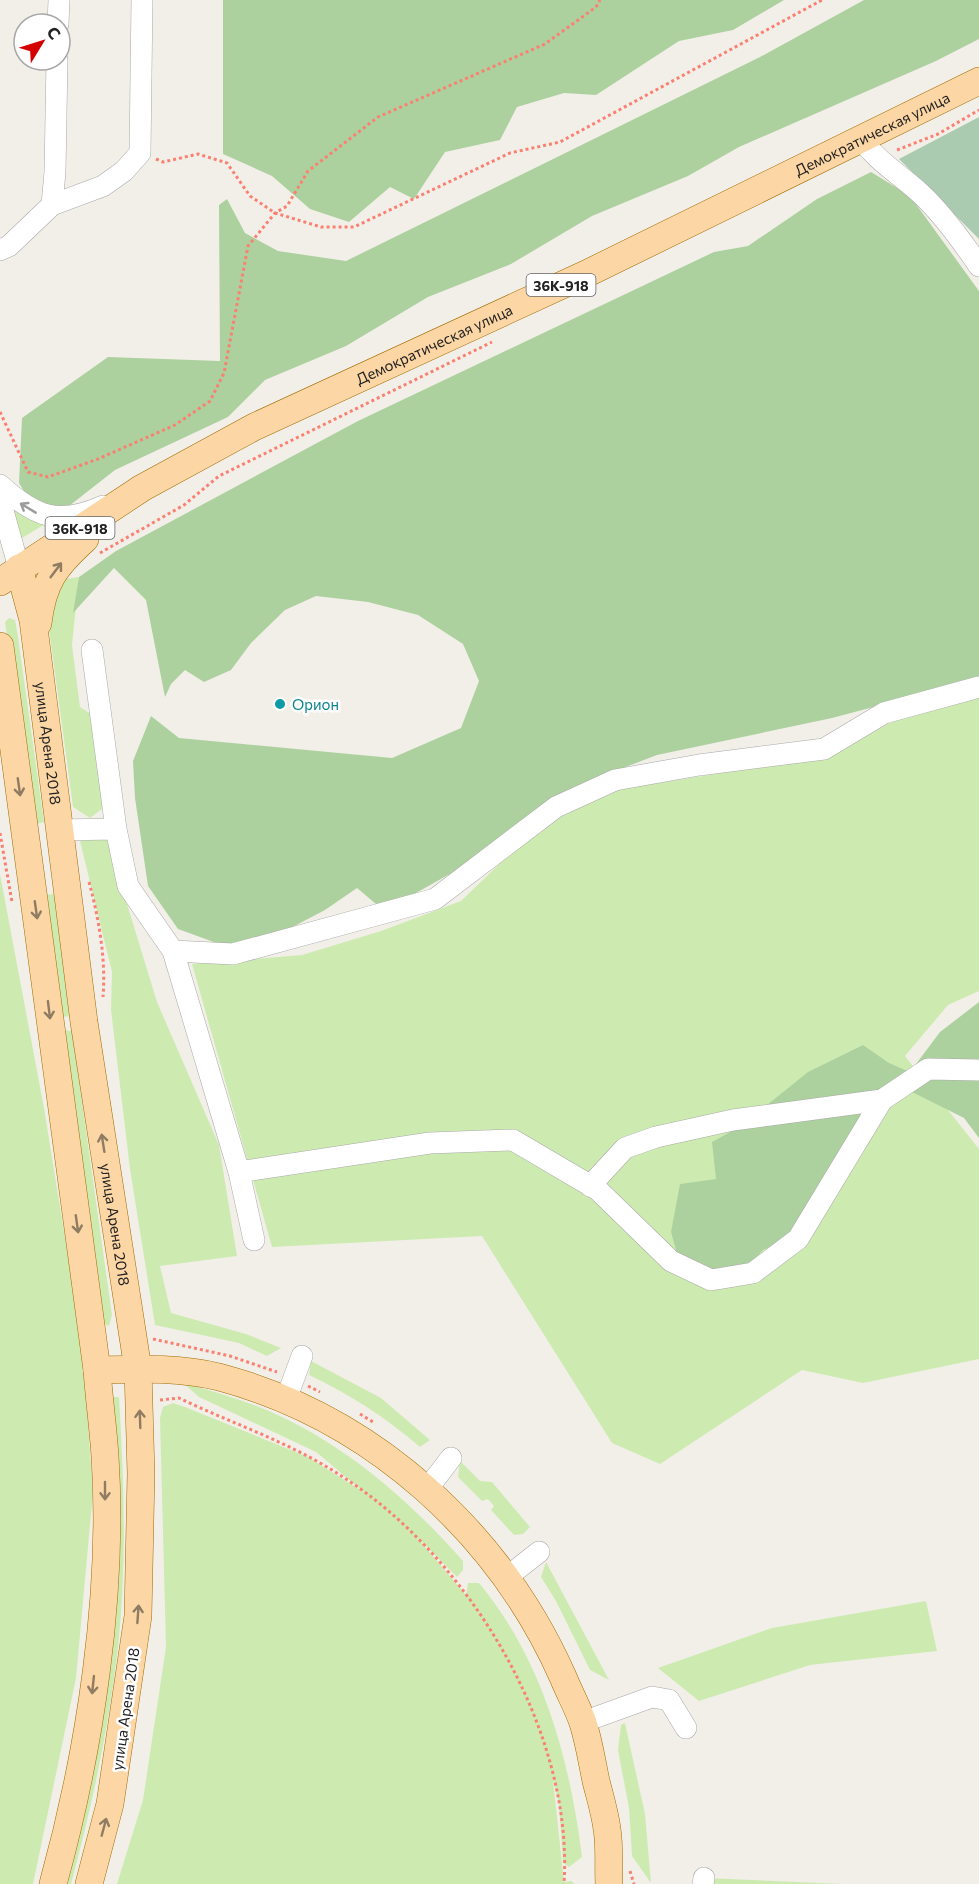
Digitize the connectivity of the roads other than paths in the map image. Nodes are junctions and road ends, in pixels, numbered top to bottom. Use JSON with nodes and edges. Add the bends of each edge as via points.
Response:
{"nodes":[{"id":1,"x":142,"y":0,"type":"edge"},
{"id":2,"x":57,"y":72,"type":"edge"},
{"id":3,"x":979,"y":81,"type":"edge"},
{"id":4,"x":868,"y":148,"type":"junction"},
{"id":5,"x":52,"y":205,"type":"junction"},
{"id":6,"x":0,"y":250,"type":"edge"},
{"id":7,"x":979,"y":266,"type":"edge"},
{"id":8,"x":0,"y":486,"type":"edge"},
{"id":9,"x":142,"y":488,"type":"junction"},
{"id":10,"x":0,"y":500,"type":"edge"},
{"id":11,"x":10,"y":575,"type":"edge"},
{"id":12,"x":36,"y":645,"type":"junction"},
{"id":13,"x":0,"y":646,"type":"edge"},
{"id":14,"x":92,"y":650,"type":"dead end"},
{"id":15,"x":979,"y":687,"type":"edge"},
{"id":16,"x":0,"y":705,"type":"edge"},
{"id":17,"x":13,"y":743,"type":"junction"},
{"id":18,"x":116,"y":829,"type":"junction"},
{"id":19,"x":58,"y":830,"type":"junction"},
{"id":20,"x":30,"y":867,"type":"junction"},
{"id":21,"x":75,"y":868,"type":"junction"},
{"id":22,"x":173,"y":951,"type":"junction"},
{"id":23,"x":979,"y":1070,"type":"edge"},
{"id":24,"x":882,"y":1100,"type":"junction"},
{"id":25,"x":238,"y":1172,"type":"junction"},
{"id":26,"x":590,"y":1186,"type":"junction"},
{"id":27,"x":254,"y":1240,"type":"dead end"},
{"id":28,"x":302,"y":1356,"type":"dead end"},
{"id":29,"x":138,"y":1369,"type":"junction"},
{"id":30,"x":97,"y":1370,"type":"junction"},
{"id":31,"x":289,"y":1390,"type":"junction"},
{"id":32,"x":451,"y":1458,"type":"dead end"},
{"id":33,"x":428,"y":1488,"type":"junction"},
{"id":34,"x":539,"y":1552,"type":"dead end"},
{"id":35,"x":507,"y":1577,"type":"junction"},
{"id":36,"x":583,"y":1722,"type":"junction"},
{"id":37,"x":686,"y":1728,"type":"dead end"},
{"id":38,"x":53,"y":1884,"type":"edge"},
{"id":39,"x":89,"y":1884,"type":"edge"},
{"id":40,"x":609,"y":1884,"type":"edge"}],
"edges":[{"from":1,"to":5,"type":"street","via":[[140,153],[103,186]]},
{"from":2,"to":5,"type":"street"},
{"from":3,"to":4,"type":"main road","name":"Демократическая улица","number":"36К-918"},
{"from":4,"to":7,"type":"street","via":[[921,193]]},
{"from":4,"to":9,"type":"main road","name":"Демократическая улица","number":"36К-918","via":[[254,427]]},
{"from":5,"to":6,"type":"street"},
{"from":9,"to":8,"type":"street","one_way":true,"via":[[86,513],[56,518],[21,505]]},
{"from":9,"to":11,"type":"main road","name":"Демократическая улица","number":"36К-918"},
{"from":12,"to":9,"type":"main road","one_way":true,"via":[[44,587],[56,568]]},
{"from":10,"to":11,"type":"street"},
{"from":11,"to":12,"type":"main road","name":"улица Арена 2018","via":[[29,602]]},
{"from":12,"to":19,"type":"main road","name":"улица Арена 2018"},
{"from":13,"to":17,"type":"main road"},
{"from":14,"to":18,"type":"street"},
{"from":15,"to":22,"type":"street","via":[[884,713],[824,749],[615,780],[556,807],[435,899],[233,954]]},
{"from":16,"to":17,"type":"main road"},
{"from":17,"to":20,"type":"main road","one_way":true},
{"from":18,"to":19,"type":"street"},
{"from":18,"to":22,"type":"street","via":[[128,886]]},
{"from":19,"to":21,"type":"main road","name":"улица Арена 2018"},
{"from":20,"to":21,"type":"street"},
{"from":20,"to":30,"type":"main road","one_way":true},
{"from":29,"to":21,"type":"main road","name":"улица Арена 2018","one_way":true,"via":[[84,1022]]},
{"from":22,"to":25,"type":"street"},
{"from":23,"to":24,"type":"street","via":[[928,1069]]},
{"from":24,"to":26,"type":"street","via":[[733,1120],[656,1137],[625,1148]]},
{"from":24,"to":26,"type":"street","via":[[798,1239],[753,1273],[711,1280],[671,1261]]},
{"from":25,"to":26,"type":"street","via":[[430,1143],[513,1140]]},
{"from":25,"to":27,"type":"street"},
{"from":28,"to":31,"type":"street"},
{"from":29,"to":30,"type":"main road"},
{"from":29,"to":31,"type":"main road"},
{"from":39,"to":29,"type":"main road","name":"улица Арена 2018","one_way":true,"via":[[110,1804],[138,1616]]},
{"from":30,"to":38,"type":"main road","one_way":true,"via":[[105,1457],[105,1575],[90,1716]]},
{"from":31,"to":33,"type":"main road"},
{"from":32,"to":33,"type":"street"},
{"from":33,"to":35,"type":"main road"},
{"from":34,"to":35,"type":"street"},
{"from":35,"to":36,"type":"main road","via":[[543,1634]]},
{"from":36,"to":37,"type":"street","via":[[652,1697],[669,1700]]},
{"from":36,"to":40,"type":"main road","via":[[607,1830]]}]}
